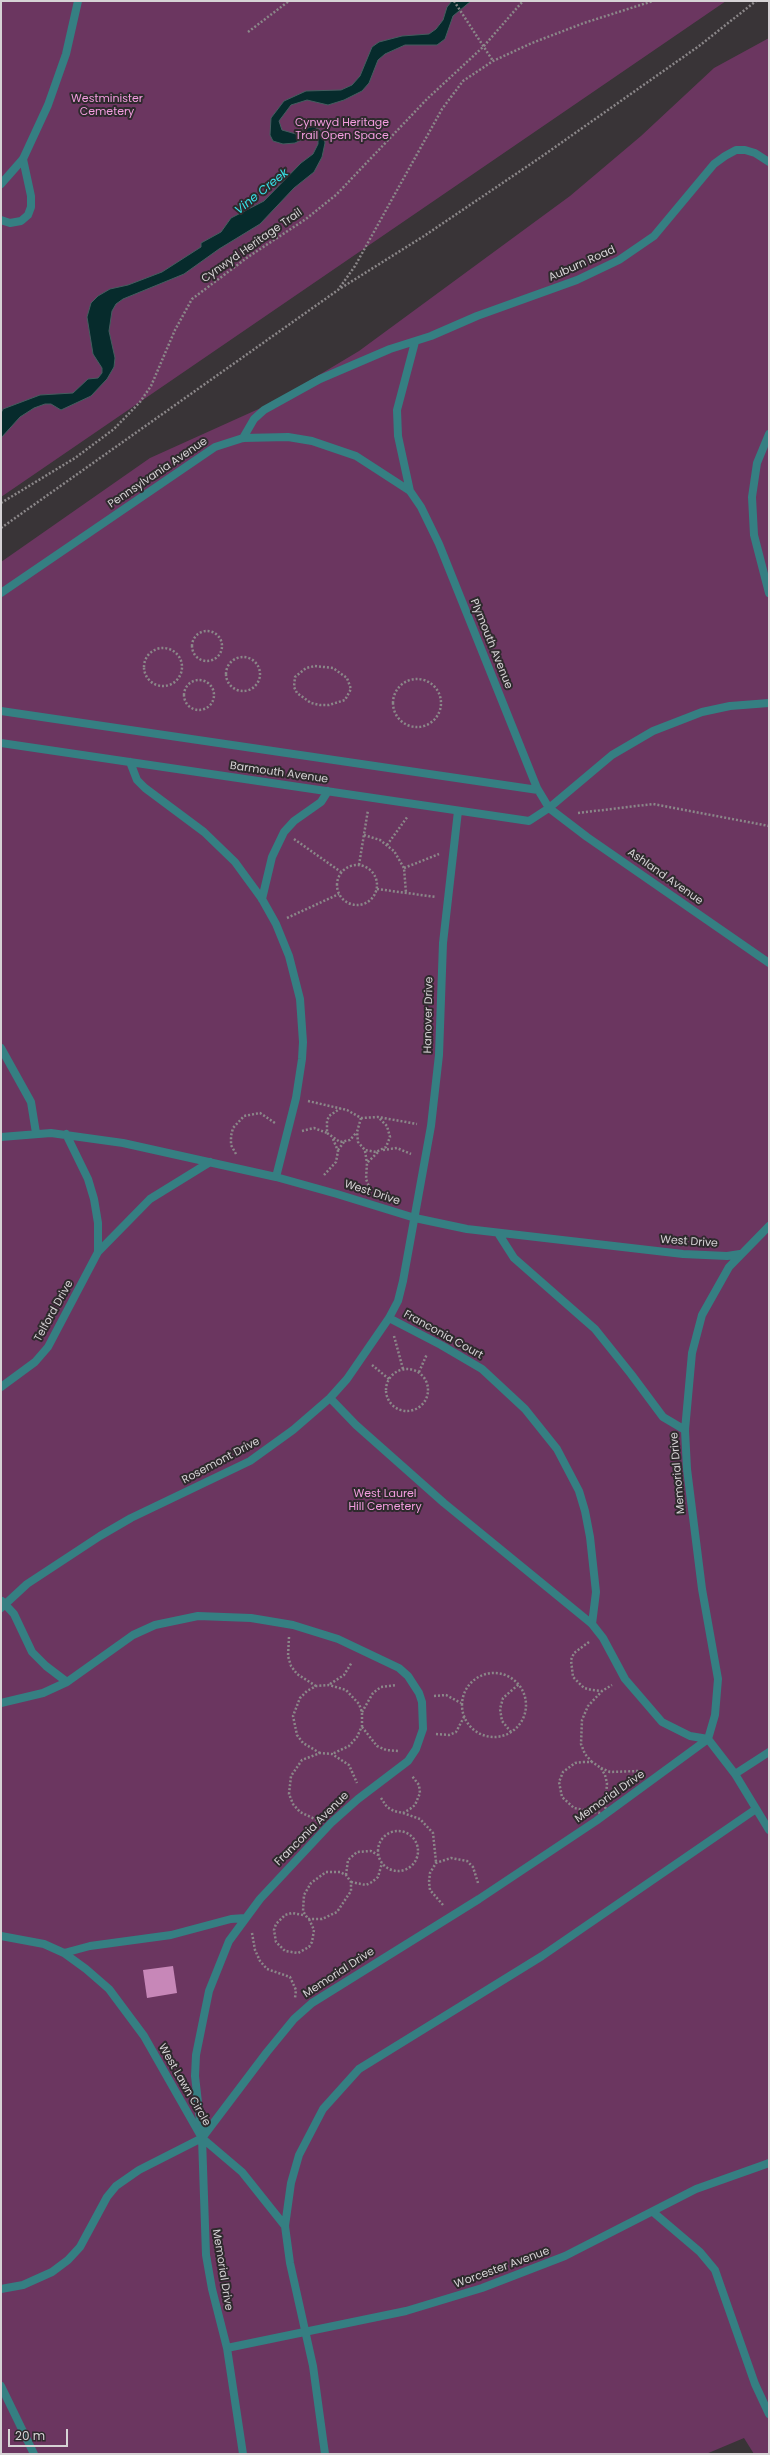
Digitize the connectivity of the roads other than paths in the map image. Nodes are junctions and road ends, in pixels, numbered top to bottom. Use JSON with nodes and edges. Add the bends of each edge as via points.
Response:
{"nodes":[{"id":1,"x":78,"y":1,"type":"edge"},
{"id":2,"x":23,"y":159,"type":"junction"},
{"id":3,"x":769,"y":162,"type":"edge"},
{"id":4,"x":1,"y":184,"type":"edge"},
{"id":5,"x":1,"y":220,"type":"edge"},
{"id":6,"x":415,"y":342,"type":"junction"},
{"id":7,"x":769,"y":434,"type":"edge"},
{"id":8,"x":243,"y":438,"type":"junction"},
{"id":9,"x":410,"y":491,"type":"junction"},
{"id":10,"x":1,"y":593,"type":"edge"},
{"id":11,"x":769,"y":593,"type":"edge"},
{"id":12,"x":769,"y":703,"type":"edge"},
{"id":13,"x":1,"y":711,"type":"edge"},
{"id":14,"x":1,"y":743,"type":"edge"},
{"id":15,"x":130,"y":762,"type":"junction"},
{"id":16,"x":538,"y":790,"type":"junction"},
{"id":17,"x":328,"y":791,"type":"junction"},
{"id":18,"x":549,"y":808,"type":"junction"},
{"id":19,"x":458,"y":811,"type":"junction"},
{"id":20,"x":262,"y":899,"type":"junction"},
{"id":21,"x":769,"y":963,"type":"edge"},
{"id":22,"x":1,"y":1048,"type":"edge"},
{"id":23,"x":36,"y":1133,"type":"junction"},
{"id":24,"x":66,"y":1134,"type":"junction"},
{"id":25,"x":1,"y":1137,"type":"edge"},
{"id":26,"x":210,"y":1162,"type":"junction"},
{"id":27,"x":276,"y":1177,"type":"junction"},
{"id":28,"x":415,"y":1218,"type":"junction"},
{"id":29,"x":769,"y":1226,"type":"edge"},
{"id":30,"x":498,"y":1233,"type":"junction"},
{"id":31,"x":98,"y":1252,"type":"junction"},
{"id":32,"x":740,"y":1254,"type":"junction"},
{"id":33,"x":389,"y":1318,"type":"junction"},
{"id":34,"x":1,"y":1387,"type":"edge"},
{"id":35,"x":330,"y":1398,"type":"junction"},
{"id":36,"x":685,"y":1430,"type":"junction"},
{"id":37,"x":2,"y":1604,"type":"edge"},
{"id":38,"x":592,"y":1624,"type":"junction"},
{"id":39,"x":67,"y":1682,"type":"junction"},
{"id":40,"x":1,"y":1703,"type":"edge"},
{"id":41,"x":708,"y":1739,"type":"junction"},
{"id":42,"x":769,"y":1752,"type":"edge"},
{"id":43,"x":735,"y":1774,"type":"junction"},
{"id":44,"x":756,"y":1809,"type":"junction"},
{"id":45,"x":769,"y":1830,"type":"edge"},
{"id":46,"x":245,"y":1918,"type":"junction"},
{"id":47,"x":1,"y":1936,"type":"edge"},
{"id":48,"x":64,"y":1953,"type":"junction"},
{"id":49,"x":202,"y":2138,"type":"junction"},
{"id":50,"x":769,"y":2163,"type":"edge"},
{"id":51,"x":653,"y":2212,"type":"junction"},
{"id":52,"x":285,"y":2226,"type":"junction"},
{"id":53,"x":1,"y":2289,"type":"edge"},
{"id":54,"x":306,"y":2331,"type":"junction"},
{"id":55,"x":227,"y":2348,"type":"junction"},
{"id":56,"x":1,"y":2386,"type":"edge"},
{"id":57,"x":769,"y":2414,"type":"edge"},
{"id":58,"x":34,"y":2454,"type":"edge"},
{"id":59,"x":244,"y":2454,"type":"edge"},
{"id":60,"x":325,"y":2454,"type":"edge"}],
"edges":[{"from":1,"to":2,"type":"lane","via":[[57,81]]},
{"from":2,"to":4,"type":"lane"},
{"from":2,"to":5,"type":"lane","via":[[31,207],[28,215],[21,221],[10,223]]},
{"from":3,"to":6,"type":"lane","name":"Auburn Road","via":[[754,152],[736,150],[714,164],[654,236],[619,260],[577,280],[477,316]]},
{"from":6,"to":8,"type":"lane","via":[[359,361],[289,394],[254,419]]},
{"from":6,"to":9,"type":"lane","name":"Plymouth Avenue","via":[[397,410],[398,436]]},
{"from":7,"to":11,"type":"lane","via":[[757,463],[752,503],[754,535]]},
{"from":8,"to":9,"type":"lane","name":"Plymouth Avenue","via":[[288,437],[334,447],[376,467]]},
{"from":8,"to":10,"type":"lane","name":"Pennsylvania Avenue","via":[[215,447],[202,455]]},
{"from":9,"to":16,"type":"lane","name":"Plymouth Avenue","via":[[439,544]]},
{"from":12,"to":18,"type":"lane","name":"Barmouth Avenue","via":[[730,706],[702,712],[653,731],[612,755]]},
{"from":13,"to":16,"type":"lane","name":"Barmouth Avenue"},
{"from":14,"to":15,"type":"lane","name":"Barmouth Avenue"},
{"from":15,"to":17,"type":"lane","name":"Barmouth Avenue"},
{"from":15,"to":20,"type":"lane","via":[[137,780],[220,846],[248,878]]},
{"from":16,"to":18,"type":"lane","name":"Plymouth Avenue"},
{"from":17,"to":19,"type":"lane","name":"Barmouth Avenue"},
{"from":17,"to":20,"type":"lane","via":[[321,802],[284,832],[272,857]]},
{"from":18,"to":19,"type":"lane","name":"Barmouth Avenue","via":[[530,821]]},
{"from":18,"to":21,"type":"lane","name":"Ashland Avenue"},
{"from":19,"to":28,"type":"lane","name":"Hanover Drive","via":[[441,974],[439,1055],[431,1126]]},
{"from":20,"to":27,"type":"lane","via":[[276,924],[295,976],[302,1019],[302,1059],[296,1098]]},
{"from":22,"to":23,"type":"lane","via":[[31,1102]]},
{"from":23,"to":24,"type":"lane","name":"West Drive"},
{"from":23,"to":25,"type":"lane","name":"West Drive"},
{"from":24,"to":26,"type":"lane","name":"West Drive","via":[[124,1143]]},
{"from":24,"to":31,"type":"lane","name":"Telford Drive","via":[[88,1179],[94,1199],[98,1223]]},
{"from":26,"to":27,"type":"lane","name":"West Drive"},
{"from":26,"to":31,"type":"lane","name":"Telford Drive","via":[[150,1199]]},
{"from":27,"to":28,"type":"lane","name":"West Drive"},
{"from":28,"to":30,"type":"lane","name":"West Drive"},
{"from":28,"to":33,"type":"lane","name":"Rosemont Drive","via":[[404,1281]]},
{"from":29,"to":32,"type":"lane","name":"Memorial Drive"},
{"from":30,"to":32,"type":"lane","name":"West Drive","via":[[683,1254]]},
{"from":30,"to":36,"type":"lane","via":[[514,1258],[595,1329],[663,1417]]},
{"from":31,"to":34,"type":"lane","name":"Telford Drive","via":[[48,1347],[35,1362]]},
{"from":32,"to":36,"type":"lane","name":"Memorial Drive","via":[[725,1273],[711,1298],[696,1333],[688,1374]]},
{"from":33,"to":35,"type":"lane","name":"Rosemont Drive","via":[[363,1357]]},
{"from":33,"to":38,"type":"lane","name":"Franconia Court","via":[[482,1369],[524,1409],[557,1449],[569,1470],[585,1511],[596,1592]]},
{"from":35,"to":37,"type":"lane","name":"Rosemont Drive","via":[[294,1430],[250,1460],[124,1522],[27,1584]]},
{"from":35,"to":38,"type":"lane","via":[[444,1503]]},
{"from":36,"to":41,"type":"lane","name":"Memorial Drive","via":[[686,1470],[718,1679],[715,1715]]},
{"from":37,"to":39,"type":"lane","via":[[14,1614],[32,1652]]},
{"from":38,"to":41,"type":"lane","via":[[603,1638],[625,1679],[651,1712],[675,1730]]},
{"from":39,"to":40,"type":"lane","name":"Franconia Avenue","via":[[43,1693]]},
{"from":39,"to":46,"type":"lane","name":"Franconia Avenue","via":[[133,1635],[173,1619],[222,1616],[292,1625],[338,1639],[399,1668],[415,1685],[422,1702],[423,1729],[416,1749],[401,1768],[358,1799],[331,1823],[280,1876]]},
{"from":41,"to":43,"type":"lane"},
{"from":41,"to":49,"type":"lane","name":"Memorial Drive","via":[[605,1814],[479,1899],[318,1998],[294,2019]]},
{"from":42,"to":43,"type":"lane"},
{"from":43,"to":44,"type":"lane"},
{"from":44,"to":45,"type":"lane"},
{"from":44,"to":52,"type":"lane","via":[[548,1952],[359,2069],[323,2109],[309,2133],[290,2183]]},
{"from":46,"to":48,"type":"lane","via":[[170,1935],[90,1946]]},
{"from":46,"to":49,"type":"lane","name":"Franconia Avenue","via":[[229,1941],[218,1965],[202,2020],[195,2076]]},
{"from":47,"to":48,"type":"lane","name":"West Lawn Circle","via":[[44,1944]]},
{"from":48,"to":49,"type":"lane","name":"West Lawn Circle","via":[[109,1989],[128,2013],[166,2073]]},
{"from":49,"to":52,"type":"lane","via":[[242,2172]]},
{"from":49,"to":53,"type":"lane","name":"West Lawn Circle","via":[[138,2170],[116,2186],[107,2197],[80,2247],[52,2272],[23,2285]]},
{"from":49,"to":55,"type":"lane","name":"Memorial Drive","via":[[206,2255]]},
{"from":50,"to":51,"type":"lane","name":"Worcester Avenue","via":[[696,2189]]},
{"from":51,"to":54,"type":"lane","name":"Worcester Avenue","via":[[541,2267],[482,2288],[406,2311]]},
{"from":51,"to":57,"type":"lane","via":[[700,2252],[715,2270],[755,2384]]},
{"from":52,"to":54,"type":"lane","via":[[290,2263]]},
{"from":54,"to":55,"type":"lane","name":"Worcester Avenue"},
{"from":54,"to":60,"type":"lane"},
{"from":55,"to":59,"type":"lane","name":"Memorial Drive"},
{"from":56,"to":58,"type":"lane"}]}
